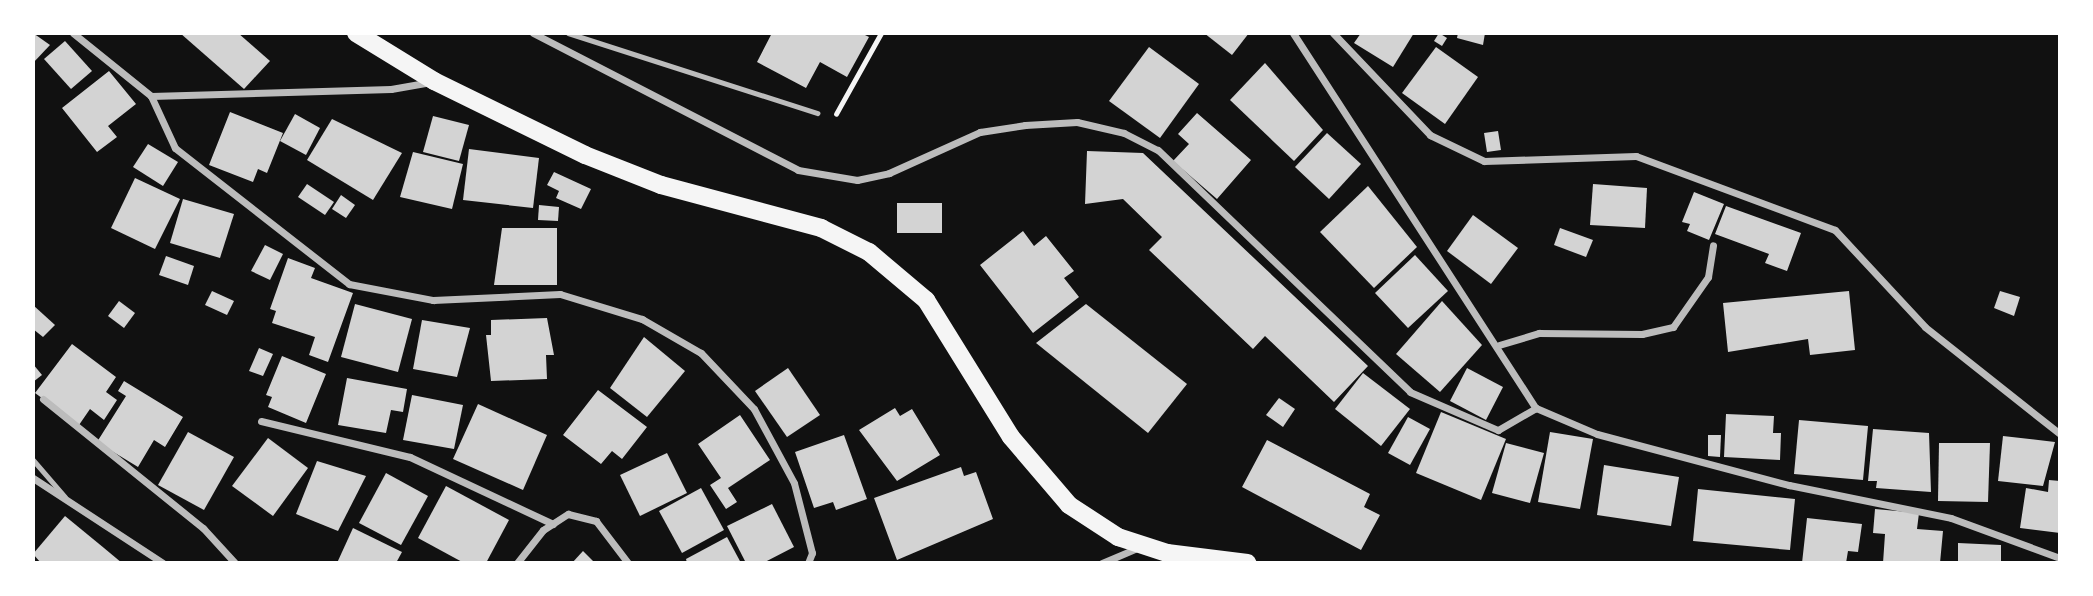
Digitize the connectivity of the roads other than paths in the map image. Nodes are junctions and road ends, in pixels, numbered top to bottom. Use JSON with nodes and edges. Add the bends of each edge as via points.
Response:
{"nodes":[{"id":1,"x":73,"y":33,"type":"edge"},
{"id":2,"x":356,"y":33,"type":"edge"},
{"id":3,"x":533,"y":33,"type":"edge"},
{"id":4,"x":568,"y":33,"type":"edge"},
{"id":5,"x":1293,"y":33,"type":"edge"},
{"id":6,"x":1333,"y":33,"type":"edge"},
{"id":7,"x":434,"y":81,"type":"junction"},
{"id":8,"x":151,"y":96,"type":"junction"},
{"id":9,"x":817,"y":113,"type":"road end"},
{"id":10,"x":1713,"y":245,"type":"dead end"},
{"id":11,"x":1499,"y":345,"type":"junction"},
{"id":12,"x":43,"y":399,"type":"dead end"},
{"id":13,"x":1536,"y":408,"type":"junction"},
{"id":14,"x":261,"y":421,"type":"dead end"},
{"id":15,"x":2060,"y":433,"type":"edge"},
{"id":16,"x":33,"y":460,"type":"edge"},
{"id":17,"x":33,"y":478,"type":"edge"},
{"id":18,"x":67,"y":500,"type":"junction"},
{"id":19,"x":553,"y":524,"type":"junction"},
{"id":20,"x":1143,"y":545,"type":"junction"},
{"id":21,"x":2060,"y":558,"type":"edge"},
{"id":22,"x":163,"y":563,"type":"edge"},
{"id":23,"x":235,"y":563,"type":"edge"},
{"id":24,"x":517,"y":563,"type":"edge"},
{"id":25,"x":628,"y":563,"type":"edge"},
{"id":26,"x":808,"y":563,"type":"edge"},
{"id":27,"x":1102,"y":563,"type":"edge"},
{"id":28,"x":1247,"y":563,"type":"edge"}],
"edges":[{"from":1,"to":8,"type":"street"},
{"from":2,"to":7,"type":"main road"},
{"from":3,"to":13,"type":"street","via":[[798,170],[857,180],[889,173],[980,132],[1077,122],[1124,133],[1158,150],[1410,392],[1498,430]]},
{"from":4,"to":9,"type":"lane"},
{"from":5,"to":11,"type":"street"},
{"from":6,"to":15,"type":"street","via":[[1430,135],[1484,161],[1636,156],[1835,230],[1925,327]]},
{"from":7,"to":8,"type":"street","via":[[391,89]]},
{"from":7,"to":20,"type":"main road","via":[[621,170],[821,228],[885,262],[947,328],[1011,437],[1052,489],[1088,519]]},
{"from":8,"to":26,"type":"street","via":[[175,148],[349,284],[433,300],[560,294],[642,319],[701,353],[754,409],[794,483],[812,554]]},
{"from":10,"to":11,"type":"street","via":[[1708,277],[1673,327],[1642,334],[1539,333]]},
{"from":11,"to":13,"type":"street"},
{"from":12,"to":23,"type":"street","via":[[203,528]]},
{"from":13,"to":21,"type":"street","via":[[1622,441],[1951,518]]},
{"from":14,"to":19,"type":"street","via":[[410,457]]},
{"from":16,"to":18,"type":"lane"},
{"from":17,"to":18,"type":"street"},
{"from":18,"to":22,"type":"street"},
{"from":19,"to":24,"type":"street"},
{"from":19,"to":25,"type":"street","via":[[568,514],[596,521]]},
{"from":20,"to":27,"type":"street"},
{"from":20,"to":28,"type":"main road"}]}
